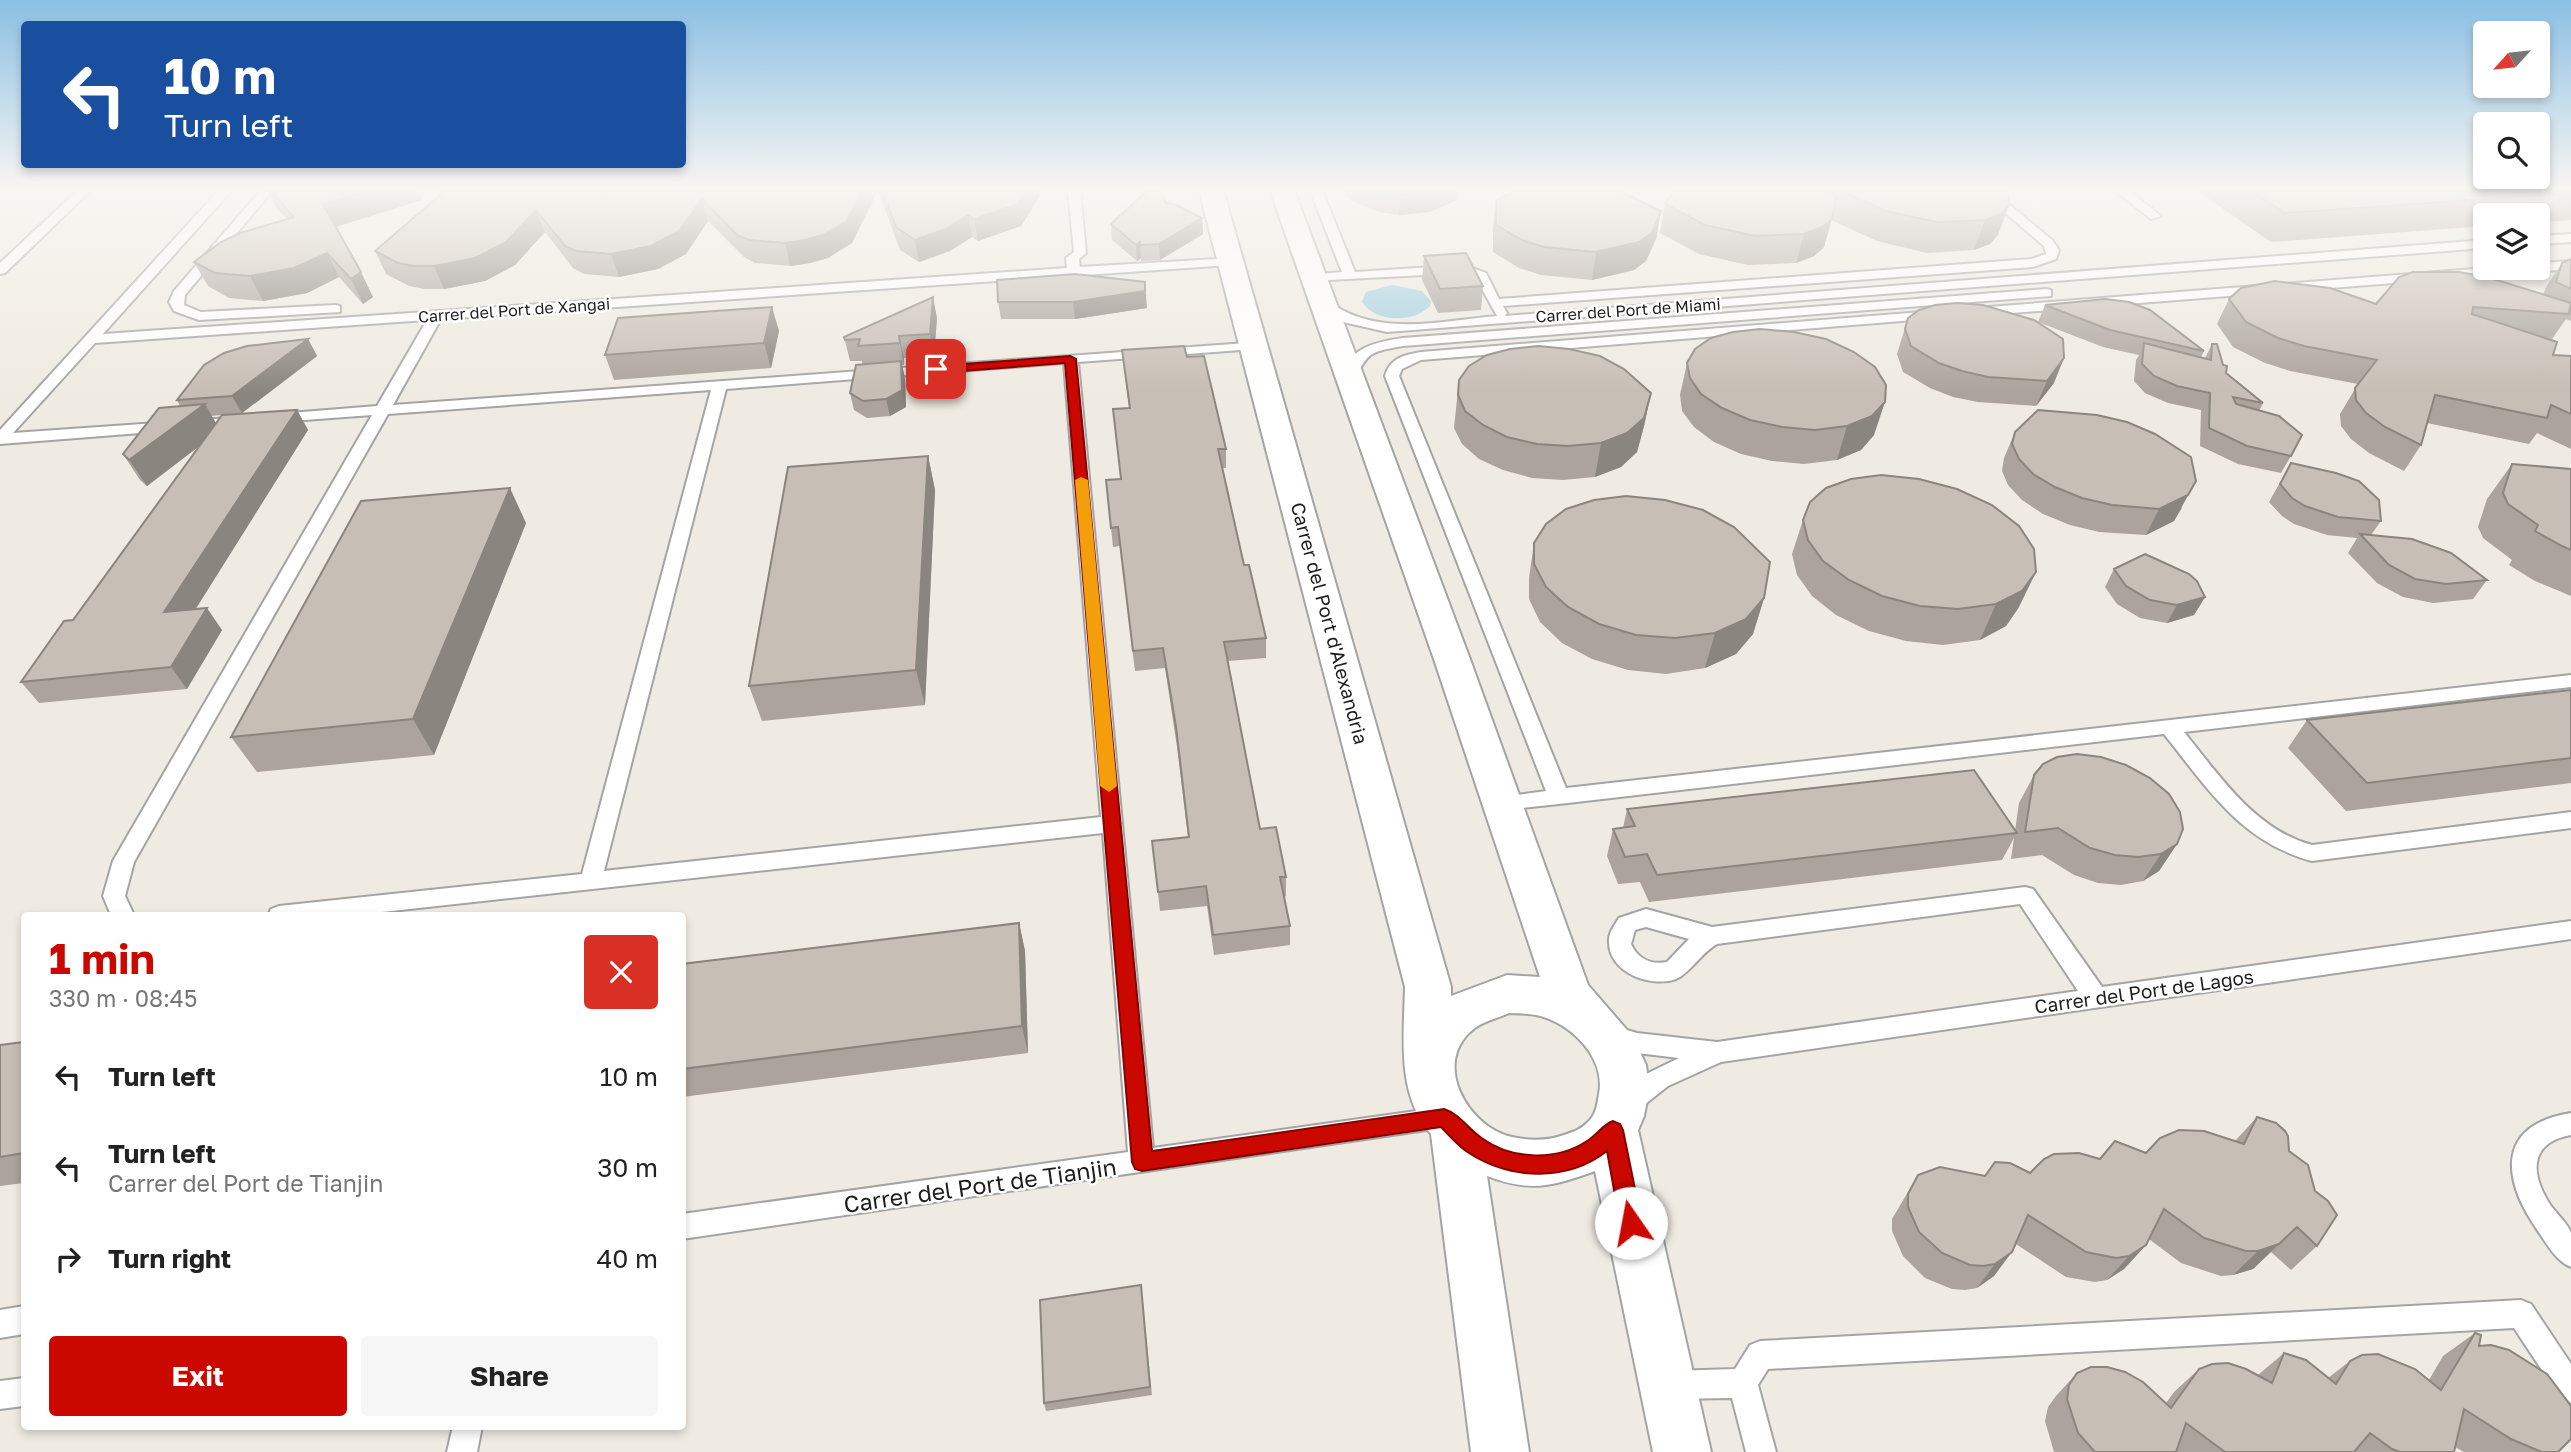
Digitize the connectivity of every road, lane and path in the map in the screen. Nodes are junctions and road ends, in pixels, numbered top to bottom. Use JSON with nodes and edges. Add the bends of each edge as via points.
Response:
{"nodes":[{"id":1,"x":13,"y":258,"type":"edge"},
{"id":2,"x":165,"y":258,"type":"edge"},
{"id":3,"x":210,"y":258,"type":"edge"},
{"id":4,"x":1077,"y":258,"type":"edge"},
{"id":5,"x":1229,"y":258,"type":"edge"},
{"id":6,"x":1306,"y":258,"type":"edge"},
{"id":7,"x":1343,"y":258,"type":"edge"},
{"id":8,"x":2047,"y":258,"type":"edge"},
{"id":9,"x":2307,"y":258,"type":"edge"},
{"id":10,"x":2473,"y":260,"type":"edge"},
{"id":11,"x":1230,"y":261,"type":"junction"},
{"id":12,"x":1073,"y":265,"type":"junction"},
{"id":13,"x":2571,"y":265,"type":"edge"},
{"id":14,"x":2550,"y":267,"type":"edge"},
{"id":15,"x":0,"y":270,"type":"edge"},
{"id":16,"x":2473,"y":273,"type":"edge"},
{"id":17,"x":1350,"y":276,"type":"junction"},
{"id":18,"x":1318,"y":291,"type":"junction"},
{"id":19,"x":1495,"y":303,"type":"junction"},
{"id":20,"x":437,"y":315,"type":"junction"},
{"id":21,"x":1504,"y":320,"type":"junction"},
{"id":22,"x":91,"y":339,"type":"junction"},
{"id":23,"x":1255,"y":345,"type":"junction"},
{"id":24,"x":1070,"y":359,"type":"junction"},
{"id":25,"x":1349,"y":377,"type":"junction"},
{"id":26,"x":720,"y":385,"type":"junction"},
{"id":27,"x":382,"y":411,"type":"junction"},
{"id":28,"x":0,"y":439,"type":"edge"},
{"id":29,"x":2571,"y":681,"type":"edge"},
{"id":30,"x":2169,"y":727,"type":"junction"},
{"id":31,"x":1559,"y":797,"type":"junction"},
{"id":32,"x":1502,"y":803,"type":"junction"},
{"id":33,"x":2571,"y":820,"type":"edge"},
{"id":34,"x":1112,"y":824,"type":"junction"},
{"id":35,"x":591,"y":881,"type":"junction"},
{"id":36,"x":121,"y":912,"type":"edge"},
{"id":37,"x":307,"y":912,"type":"edge"},
{"id":38,"x":2571,"y":930,"type":"edge"},
{"id":39,"x":1712,"y":936,"type":"dead end"},
{"id":40,"x":2096,"y":998,"type":"junction"},
{"id":41,"x":1593,"y":1023,"type":"junction"},
{"id":42,"x":1717,"y":1052,"type":"junction"},
{"id":43,"x":1428,"y":1060,"type":"junction"},
{"id":44,"x":1617,"y":1123,"type":"junction"},
{"id":45,"x":1450,"y":1124,"type":"junction"},
{"id":46,"x":2571,"y":1124,"type":"edge"},
{"id":47,"x":1142,"y":1162,"type":"junction"},
{"id":48,"x":686,"y":1226,"type":"edge"},
{"id":49,"x":2571,"y":1254,"type":"edge"},
{"id":50,"x":21,"y":1320,"type":"edge"},
{"id":51,"x":0,"y":1324,"type":"edge"},
{"id":52,"x":1743,"y":1383,"type":"junction"},
{"id":53,"x":1667,"y":1385,"type":"junction"},
{"id":54,"x":2571,"y":1388,"type":"edge"},
{"id":55,"x":21,"y":1392,"type":"edge"},
{"id":56,"x":0,"y":1395,"type":"edge"},
{"id":57,"x":467,"y":1430,"type":"edge"},
{"id":58,"x":462,"y":1452,"type":"edge"},
{"id":59,"x":1500,"y":1452,"type":"edge"},
{"id":60,"x":1682,"y":1452,"type":"edge"},
{"id":61,"x":1761,"y":1452,"type":"edge"}],
"edges":[{"from":1,"to":15,"type":"lane"},
{"from":2,"to":22,"type":"lane"},
{"from":3,"to":12,"type":"lane","via":[[178,295],[178,308],[188,314],[216,317]]},
{"from":4,"to":12,"type":"lane"},
{"from":5,"to":11,"type":"street","name":"Carrer del Port d'Alexandria"},
{"from":6,"to":18,"type":"street"},
{"from":7,"to":17,"type":"lane"},
{"from":8,"to":19,"type":"lane","via":[[2033,263]]},
{"from":9,"to":21,"type":"lane","name":"Carrer del Port de Miami"},
{"from":10,"to":25,"type":"lane","name":"Carrer del Port de Miami","via":[[1403,342],[1363,352],[1350,366]]},
{"from":11,"to":12,"type":"lane","name":"Carrer del Port de Xangai"},
{"from":11,"to":23,"type":"street","name":"Carrer del Port d'Alexandria"},
{"from":12,"to":20,"type":"lane","name":"Carrer del Port de Xangai"},
{"from":13,"to":14,"type":"lane"},
{"from":16,"to":31,"type":"lane","via":[[1421,356],[1399,363],[1392,376]]},
{"from":17,"to":18,"type":"lane"},
{"from":17,"to":19,"type":"lane","via":[[1471,270],[1481,276]]},
{"from":18,"to":21,"type":"lane","name":"Carrer del Port de Miami","via":[[1346,320],[1378,328]]},
{"from":18,"to":25,"type":"street"},
{"from":19,"to":21,"type":"lane"},
{"from":20,"to":22,"type":"lane","name":"Carrer del Port de Xangai"},
{"from":20,"to":27,"type":"lane"},
{"from":22,"to":28,"type":"lane"},
{"from":23,"to":24,"type":"lane"},
{"from":23,"to":43,"type":"street","name":"Carrer del Port d'Alexandria","via":[[1428,988]]},
{"from":24,"to":26,"type":"lane"},
{"from":24,"to":34,"type":"lane"},
{"from":25,"to":32,"type":"street"},
{"from":26,"to":27,"type":"lane"},
{"from":26,"to":35,"type":"lane"},
{"from":27,"to":28,"type":"lane"},
{"from":27,"to":36,"type":"lane","via":[[124,861],[113,898]]},
{"from":29,"to":30,"type":"lane"},
{"from":30,"to":31,"type":"lane"},
{"from":30,"to":33,"type":"lane","via":[[2252,824],[2296,851],[2312,853]]},
{"from":31,"to":32,"type":"lane"},
{"from":32,"to":41,"type":"street","via":[[1566,986],[1576,1006]]},
{"from":34,"to":35,"type":"lane"},
{"from":34,"to":47,"type":"lane"},
{"from":35,"to":37,"type":"lane"},
{"from":38,"to":40,"type":"lane","name":"Carrer del Port de Lagos"},
{"from":39,"to":40,"type":"lane","via":[[2025,895]]},
{"from":40,"to":42,"type":"lane","name":"Carrer del Port de Lagos"},
{"from":41,"to":42,"type":"lane","via":[[1616,1038],[1637,1043]]},
{"from":41,"to":43,"type":"street","via":[[1567,1006],[1537,996],[1507,994],[1478,1000],[1454,1014],[1437,1034]]},
{"from":41,"to":44,"type":"street","via":[[1620,1061],[1625,1081]]},
{"from":42,"to":44,"type":"lane","via":[[1642,1088]]},
{"from":43,"to":45,"type":"street","via":[[1431,1089]]},
{"from":44,"to":45,"type":"street","via":[[1597,1146],[1577,1158],[1526,1165],[1475,1146]]},
{"from":44,"to":53,"type":"street"},
{"from":45,"to":47,"type":"lane","name":"Carrer del Port de Tianjin"},
{"from":45,"to":59,"type":"street"},
{"from":46,"to":49,"type":"lane","via":[[2539,1136],[2525,1151],[2523,1173],[2533,1200]]},
{"from":47,"to":48,"type":"lane","name":"Carrer del Port de Tianjin"},
{"from":50,"to":51,"type":"lane"},
{"from":52,"to":53,"type":"lane"},
{"from":52,"to":54,"type":"lane","via":[[1760,1355],[2522,1314]]},
{"from":52,"to":61,"type":"lane"},
{"from":53,"to":60,"type":"street"},
{"from":55,"to":56,"type":"lane"},
{"from":57,"to":58,"type":"lane"}]}
